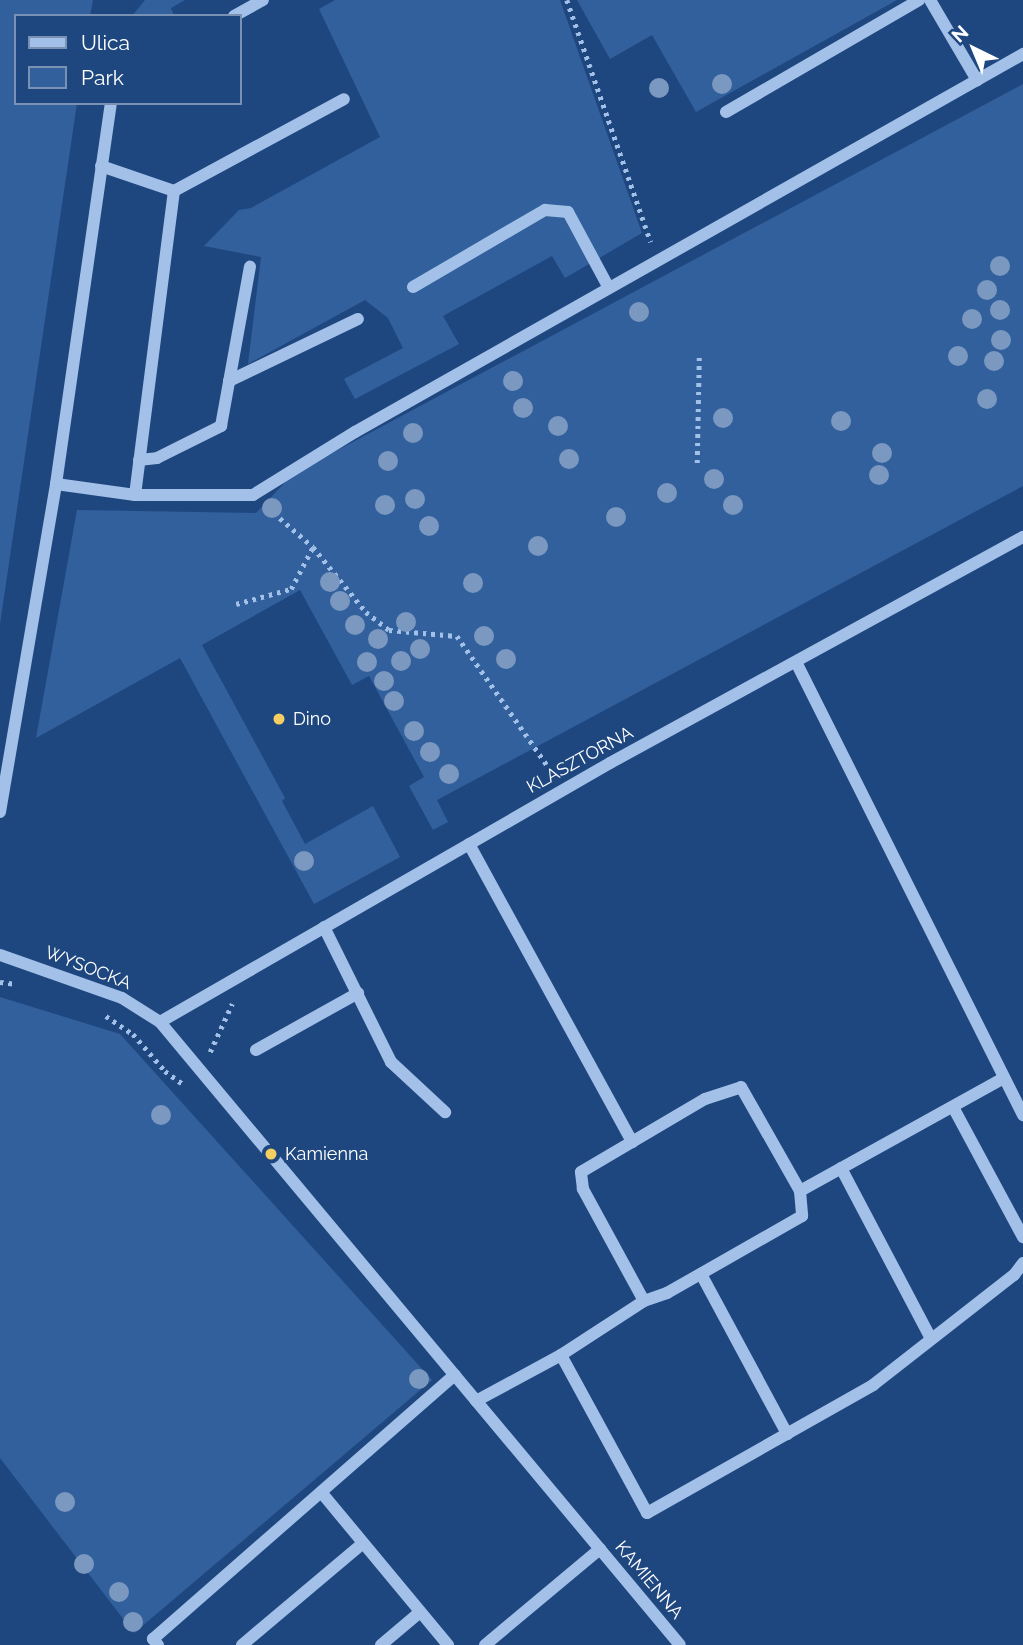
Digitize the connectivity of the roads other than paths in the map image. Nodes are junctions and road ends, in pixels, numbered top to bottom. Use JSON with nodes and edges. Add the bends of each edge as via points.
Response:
{"nodes":[{"id":1,"x":263,"y":0,"type":"edge"},
{"id":2,"x":919,"y":0,"type":"edge"},
{"id":3,"x":930,"y":0,"type":"edge"},
{"id":4,"x":238,"y":14,"type":"edge"},
{"id":5,"x":1023,"y":54,"type":"edge"},
{"id":6,"x":978,"y":80,"type":"junction"},
{"id":7,"x":344,"y":99,"type":"dead end"},
{"id":8,"x":111,"y":105,"type":"edge"},
{"id":9,"x":726,"y":112,"type":"dead end"},
{"id":10,"x":101,"y":166,"type":"junction"},
{"id":11,"x":174,"y":191,"type":"junction"},
{"id":12,"x":250,"y":267,"type":"dead end"},
{"id":13,"x":413,"y":287,"type":"dead end"},
{"id":14,"x":609,"y":288,"type":"junction"},
{"id":15,"x":358,"y":319,"type":"dead end"},
{"id":16,"x":229,"y":381,"type":"junction"},
{"id":17,"x":139,"y":460,"type":"junction"},
{"id":18,"x":56,"y":484,"type":"junction"},
{"id":19,"x":135,"y":495,"type":"junction"},
{"id":20,"x":1023,"y":537,"type":"edge"},
{"id":21,"x":796,"y":662,"type":"junction"},
{"id":22,"x":0,"y":812,"type":"edge"},
{"id":23,"x":469,"y":844,"type":"junction"},
{"id":24,"x":324,"y":927,"type":"junction"},
{"id":25,"x":0,"y":955,"type":"edge"},
{"id":26,"x":358,"y":993,"type":"junction"},
{"id":27,"x":160,"y":1023,"type":"junction"},
{"id":28,"x":256,"y":1050,"type":"dead end"},
{"id":29,"x":1002,"y":1079,"type":"junction"},
{"id":30,"x":953,"y":1107,"type":"junction"},
{"id":31,"x":445,"y":1112,"type":"dead end"},
{"id":32,"x":1023,"y":1115,"type":"edge"},
{"id":33,"x":632,"y":1142,"type":"junction"},
{"id":34,"x":841,"y":1168,"type":"junction"},
{"id":35,"x":800,"y":1191,"type":"junction"},
{"id":36,"x":1023,"y":1237,"type":"edge"},
{"id":37,"x":1023,"y":1263,"type":"edge"},
{"id":38,"x":701,"y":1274,"type":"junction"},
{"id":39,"x":644,"y":1301,"type":"junction"},
{"id":40,"x":931,"y":1339,"type":"junction"},
{"id":41,"x":561,"y":1355,"type":"junction"},
{"id":42,"x":455,"y":1375,"type":"junction"},
{"id":43,"x":477,"y":1401,"type":"junction"},
{"id":44,"x":787,"y":1434,"type":"junction"},
{"id":45,"x":321,"y":1492,"type":"junction"},
{"id":46,"x":363,"y":1544,"type":"junction"},
{"id":47,"x":600,"y":1549,"type":"junction"},
{"id":48,"x":420,"y":1612,"type":"junction"},
{"id":49,"x":158,"y":1645,"type":"edge"},
{"id":50,"x":242,"y":1645,"type":"edge"},
{"id":51,"x":381,"y":1645,"type":"edge"},
{"id":52,"x":448,"y":1645,"type":"edge"},
{"id":53,"x":485,"y":1645,"type":"edge"},
{"id":54,"x":680,"y":1645,"type":"edge"}],
"edges":[{"from":1,"to":4,"type":"street"},
{"from":2,"to":9,"type":"street"},
{"from":3,"to":6,"type":"street"},
{"from":5,"to":6,"type":"street"},
{"from":6,"to":14,"type":"street"},
{"from":7,"to":11,"type":"street"},
{"from":8,"to":10,"type":"street"},
{"from":10,"to":11,"type":"street"},
{"from":10,"to":18,"type":"street"},
{"from":11,"to":17,"type":"street"},
{"from":12,"to":16,"type":"street"},
{"from":13,"to":14,"type":"street","via":[[545,210],[568,212]]},
{"from":14,"to":19,"type":"street","via":[[253,495]]},
{"from":15,"to":16,"type":"street"},
{"from":16,"to":17,"type":"street","via":[[221,426],[157,458]]},
{"from":17,"to":19,"type":"street"},
{"from":18,"to":19,"type":"street"},
{"from":18,"to":22,"type":"street"},
{"from":20,"to":21,"type":"street","name":"KLASZTORNA"},
{"from":21,"to":23,"type":"street","name":"KLASZTORNA"},
{"from":21,"to":29,"type":"street"},
{"from":23,"to":24,"type":"street","name":"KLASZTORNA"},
{"from":23,"to":33,"type":"street"},
{"from":24,"to":26,"type":"street"},
{"from":24,"to":27,"type":"street","name":"KLASZTORNA"},
{"from":25,"to":27,"type":"street","name":"WYSOCKA","via":[[122,998]]},
{"from":26,"to":28,"type":"street"},
{"from":26,"to":31,"type":"street","via":[[391,1062]]},
{"from":27,"to":42,"type":"street","name":"KAMIENNA"},
{"from":29,"to":30,"type":"street"},
{"from":29,"to":32,"type":"street"},
{"from":30,"to":34,"type":"street"},
{"from":30,"to":36,"type":"street"},
{"from":33,"to":35,"type":"street","via":[[705,1098],[741,1087]]},
{"from":33,"to":39,"type":"street","via":[[581,1172],[583,1189]]},
{"from":34,"to":35,"type":"street"},
{"from":34,"to":40,"type":"street"},
{"from":35,"to":38,"type":"street","via":[[802,1216]]},
{"from":37,"to":40,"type":"street","via":[[1014,1275]]},
{"from":38,"to":39,"type":"street"},
{"from":38,"to":44,"type":"street"},
{"from":39,"to":41,"type":"street"},
{"from":40,"to":44,"type":"street","via":[[873,1385]]},
{"from":41,"to":43,"type":"street"},
{"from":41,"to":44,"type":"street","via":[[647,1513]]},
{"from":42,"to":43,"type":"street","name":"KAMIENNA"},
{"from":42,"to":45,"type":"street"},
{"from":43,"to":47,"type":"street","name":"KAMIENNA"},
{"from":45,"to":46,"type":"street"},
{"from":45,"to":49,"type":"street","via":[[153,1639]]},
{"from":46,"to":48,"type":"street"},
{"from":46,"to":50,"type":"street"},
{"from":47,"to":53,"type":"street"},
{"from":47,"to":54,"type":"street","name":"KAMIENNA"},
{"from":48,"to":51,"type":"street"},
{"from":48,"to":52,"type":"street"}]}
